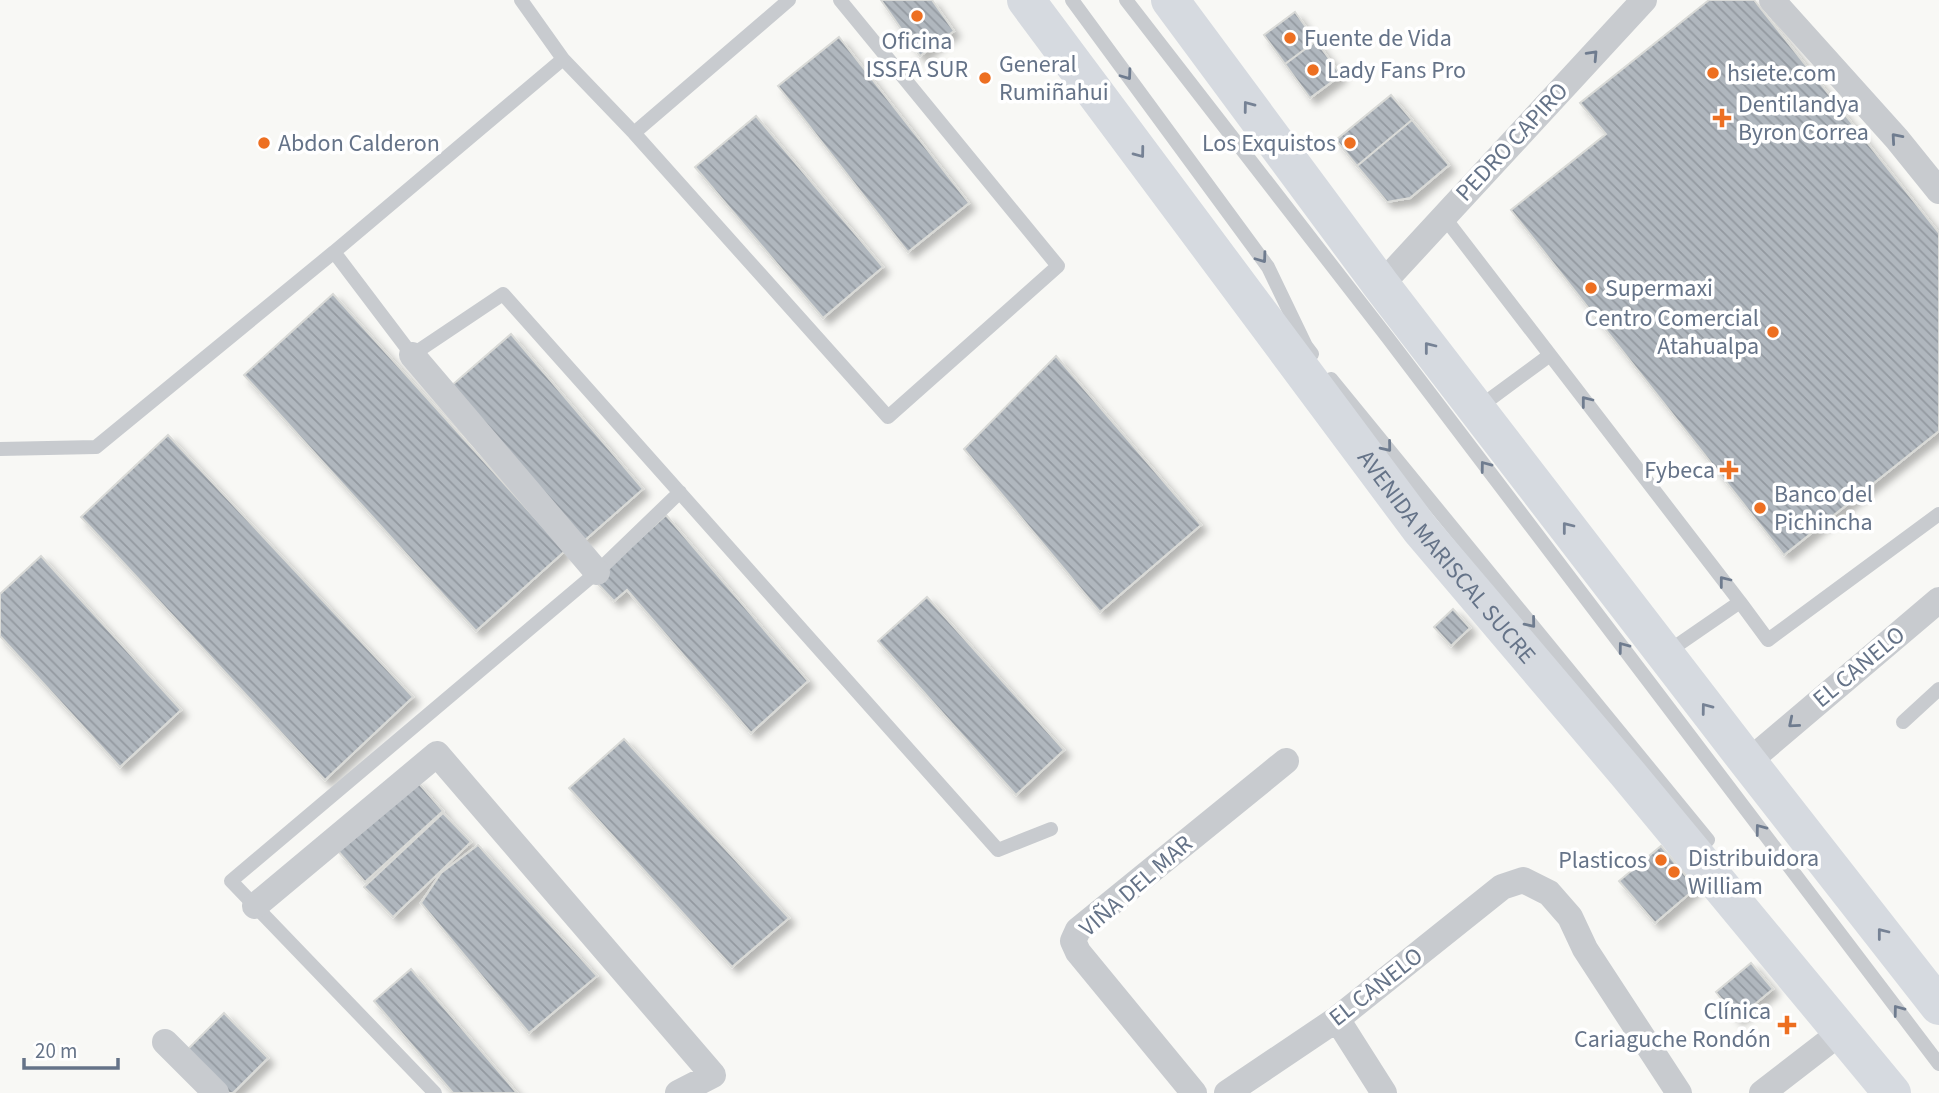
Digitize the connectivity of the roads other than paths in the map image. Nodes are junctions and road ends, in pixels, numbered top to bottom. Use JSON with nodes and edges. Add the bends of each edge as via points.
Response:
{"nodes":[{"id":1,"x":521,"y":0,"type":"edge"},
{"id":2,"x":789,"y":0,"type":"edge"},
{"id":3,"x":841,"y":0,"type":"edge"},
{"id":4,"x":1026,"y":0,"type":"edge"},
{"id":5,"x":1072,"y":0,"type":"edge"},
{"id":6,"x":1125,"y":0,"type":"edge"},
{"id":7,"x":1170,"y":0,"type":"edge"},
{"id":8,"x":1644,"y":0,"type":"edge"},
{"id":9,"x":1772,"y":0,"type":"edge"},
{"id":10,"x":563,"y":59,"type":"junction"},
{"id":11,"x":634,"y":133,"type":"junction"},
{"id":12,"x":1939,"y":191,"type":"edge"},
{"id":13,"x":1444,"y":217,"type":"junction"},
{"id":14,"x":334,"y":252,"type":"junction"},
{"id":15,"x":1381,"y":285,"type":"junction"},
{"id":16,"x":412,"y":355,"type":"junction"},
{"id":17,"x":1550,"y":355,"type":"junction"},
{"id":18,"x":1476,"y":409,"type":"junction"},
{"id":19,"x":0,"y":450,"type":"edge"},
{"id":20,"x":680,"y":492,"type":"junction"},
{"id":21,"x":1939,"y":514,"type":"edge"},
{"id":22,"x":597,"y":572,"type":"junction"},
{"id":23,"x":1939,"y":600,"type":"edge"},
{"id":24,"x":1740,"y":601,"type":"junction"},
{"id":25,"x":1665,"y":654,"type":"junction"},
{"id":26,"x":1939,"y":689,"type":"edge"},
{"id":27,"x":1903,"y":722,"type":"dead end"},
{"id":28,"x":1286,"y":761,"type":"dead end"},
{"id":29,"x":1748,"y":762,"type":"junction"},
{"id":30,"x":1051,"y":829,"type":"dead end"},
{"id":31,"x":1721,"y":857,"type":"dead end"},
{"id":32,"x":255,"y":906,"type":"junction"},
{"id":33,"x":1939,"y":1006,"type":"edge"},
{"id":34,"x":1337,"y":1019,"type":"junction"},
{"id":35,"x":1842,"y":1032,"type":"junction"},
{"id":36,"x":165,"y":1042,"type":"dead end"},
{"id":37,"x":1939,"y":1064,"type":"edge"},
{"id":38,"x":216,"y":1093,"type":"edge"},
{"id":39,"x":435,"y":1093,"type":"edge"},
{"id":40,"x":678,"y":1093,"type":"edge"},
{"id":41,"x":1194,"y":1093,"type":"edge"},
{"id":42,"x":1227,"y":1093,"type":"edge"},
{"id":43,"x":1384,"y":1093,"type":"edge"},
{"id":44,"x":1679,"y":1093,"type":"edge"},
{"id":45,"x":1762,"y":1093,"type":"edge"},
{"id":46,"x":1892,"y":1093,"type":"edge"}],
"edges":[{"from":1,"to":10,"type":"lane"},
{"from":2,"to":11,"type":"lane"},
{"from":3,"to":11,"type":"lane","via":[[1058,266],[888,417]]},
{"from":4,"to":35,"type":"main road","name":"AVENIDA MARISCAL SUCRE","one_way":true,"via":[[1420,529]]},
{"from":5,"to":31,"type":"lane","one_way":true,"via":[[1268,267],[1306,346]]},
{"from":37,"to":6,"type":"lane","one_way":true,"via":[[1388,338]]},
{"from":15,"to":7,"type":"main road","one_way":true},
{"from":13,"to":8,"type":"street","name":"PEDRO CAPIRO","one_way":true},
{"from":12,"to":9,"type":"street","one_way":true},
{"from":10,"to":11,"type":"lane"},
{"from":10,"to":14,"type":"lane"},
{"from":13,"to":15,"type":"street","name":"PEDRO CAPIRO"},
{"from":13,"to":17,"type":"lane"},
{"from":14,"to":16,"type":"lane"},
{"from":14,"to":19,"type":"lane","via":[[96,447]]},
{"from":18,"to":15,"type":"main road","one_way":true},
{"from":16,"to":20,"type":"lane","via":[[503,294]]},
{"from":16,"to":22,"type":"street"},
{"from":17,"to":18,"type":"lane"},
{"from":24,"to":17,"type":"lane","one_way":true},
{"from":25,"to":18,"type":"main road","one_way":true},
{"from":20,"to":22,"type":"lane"},
{"from":20,"to":30,"type":"lane","via":[[998,850]]},
{"from":21,"to":24,"type":"lane","via":[[1768,640]]},
{"from":22,"to":32,"type":"lane","via":[[231,881]]},
{"from":23,"to":29,"type":"street","name":"EL CANELO","one_way":true},
{"from":24,"to":25,"type":"lane"},
{"from":29,"to":25,"type":"main road","one_way":true},
{"from":26,"to":27,"type":"lane"},
{"from":28,"to":41,"type":"street","name":"VIÑA DEL MAR","via":[[1078,929],[1073,941]]},
{"from":33,"to":29,"type":"main road","one_way":true},
{"from":32,"to":39,"type":"lane"},
{"from":32,"to":40,"type":"street","via":[[437,754],[713,1075]]},
{"from":34,"to":42,"type":"street","name":"EL CANELO"},
{"from":34,"to":43,"type":"street"},
{"from":34,"to":44,"type":"street","name":"EL CANELO","via":[[1503,887],[1523,880],[1549,893],[1570,917],[1585,949]]},
{"from":35,"to":45,"type":"street"},
{"from":35,"to":46,"type":"main road","name":"AVENIDA MARISCAL SUCRE"},
{"from":36,"to":38,"type":"street"}]}
